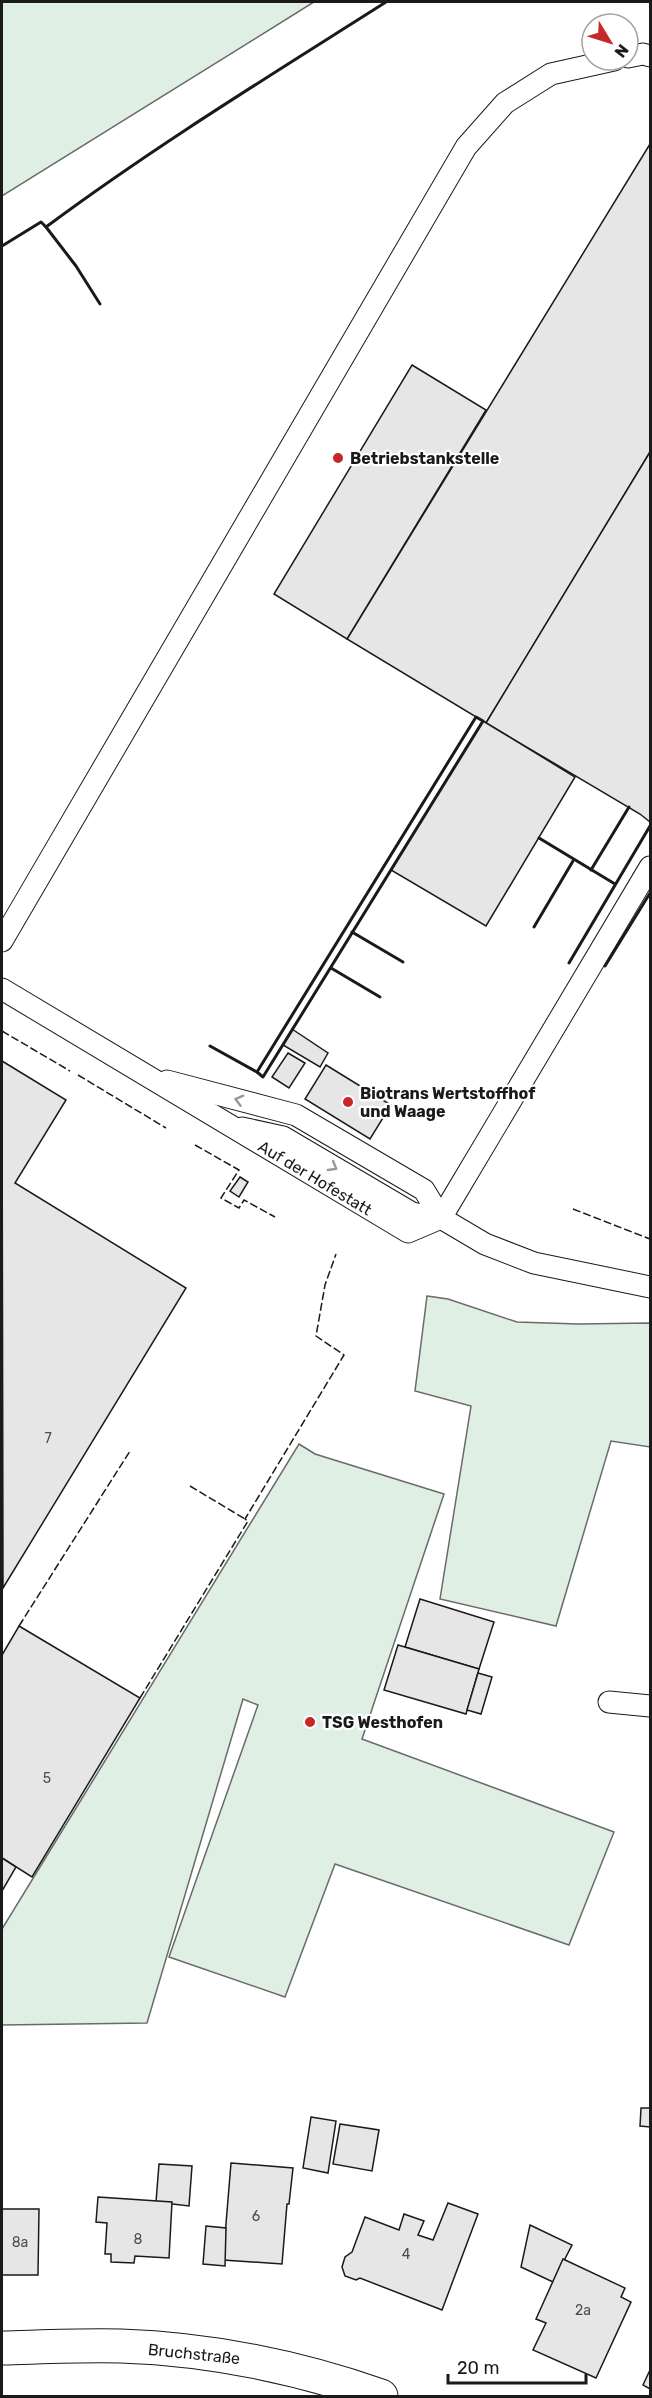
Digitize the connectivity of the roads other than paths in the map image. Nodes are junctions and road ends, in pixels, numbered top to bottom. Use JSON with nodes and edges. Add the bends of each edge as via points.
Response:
{"nodes":[{"id":1,"x":580,"y":68,"type":"edge"},
{"id":2,"x":651,"y":867,"type":"edge"},
{"id":3,"x":2,"y":941,"type":"edge"},
{"id":4,"x":2,"y":989,"type":"edge"},
{"id":5,"x":140,"y":1073,"type":"junction"},
{"id":6,"x":225,"y":1124,"type":"junction"},
{"id":7,"x":441,"y":1218,"type":"junction"},
{"id":8,"x":651,"y":1287,"type":"edge"},
{"id":9,"x":609,"y":1702,"type":"dead end"},
{"id":10,"x":651,"y":1706,"type":"edge"},
{"id":11,"x":2,"y":2348,"type":"edge"},
{"id":12,"x":381,"y":2397,"type":"edge"}],
"edges":[{"from":1,"to":3,"type":"lane","via":[[551,74],[505,103],[466,147]]},
{"from":2,"to":7,"type":"lane"},
{"from":4,"to":5,"type":"lane","name":"Auf der Hofestatt"},
{"from":5,"to":6,"type":"lane","name":"Auf der Hofestatt"},
{"from":7,"to":5,"type":"lane","one_way":true,"via":[[424,1190],[296,1115]]},
{"from":6,"to":7,"type":"lane","one_way":true,"via":[[283,1137],[412,1213]]},
{"from":6,"to":7,"type":"lane","name":"Auf der Hofestatt","via":[[408,1232]]},
{"from":7,"to":8,"type":"lane","via":[[485,1244],[534,1263]]},
{"from":9,"to":10,"type":"lane"},
{"from":11,"to":12,"type":"street","name":"Bruchstraße","via":[[121,2346],[184,2351],[247,2360]]}]}
